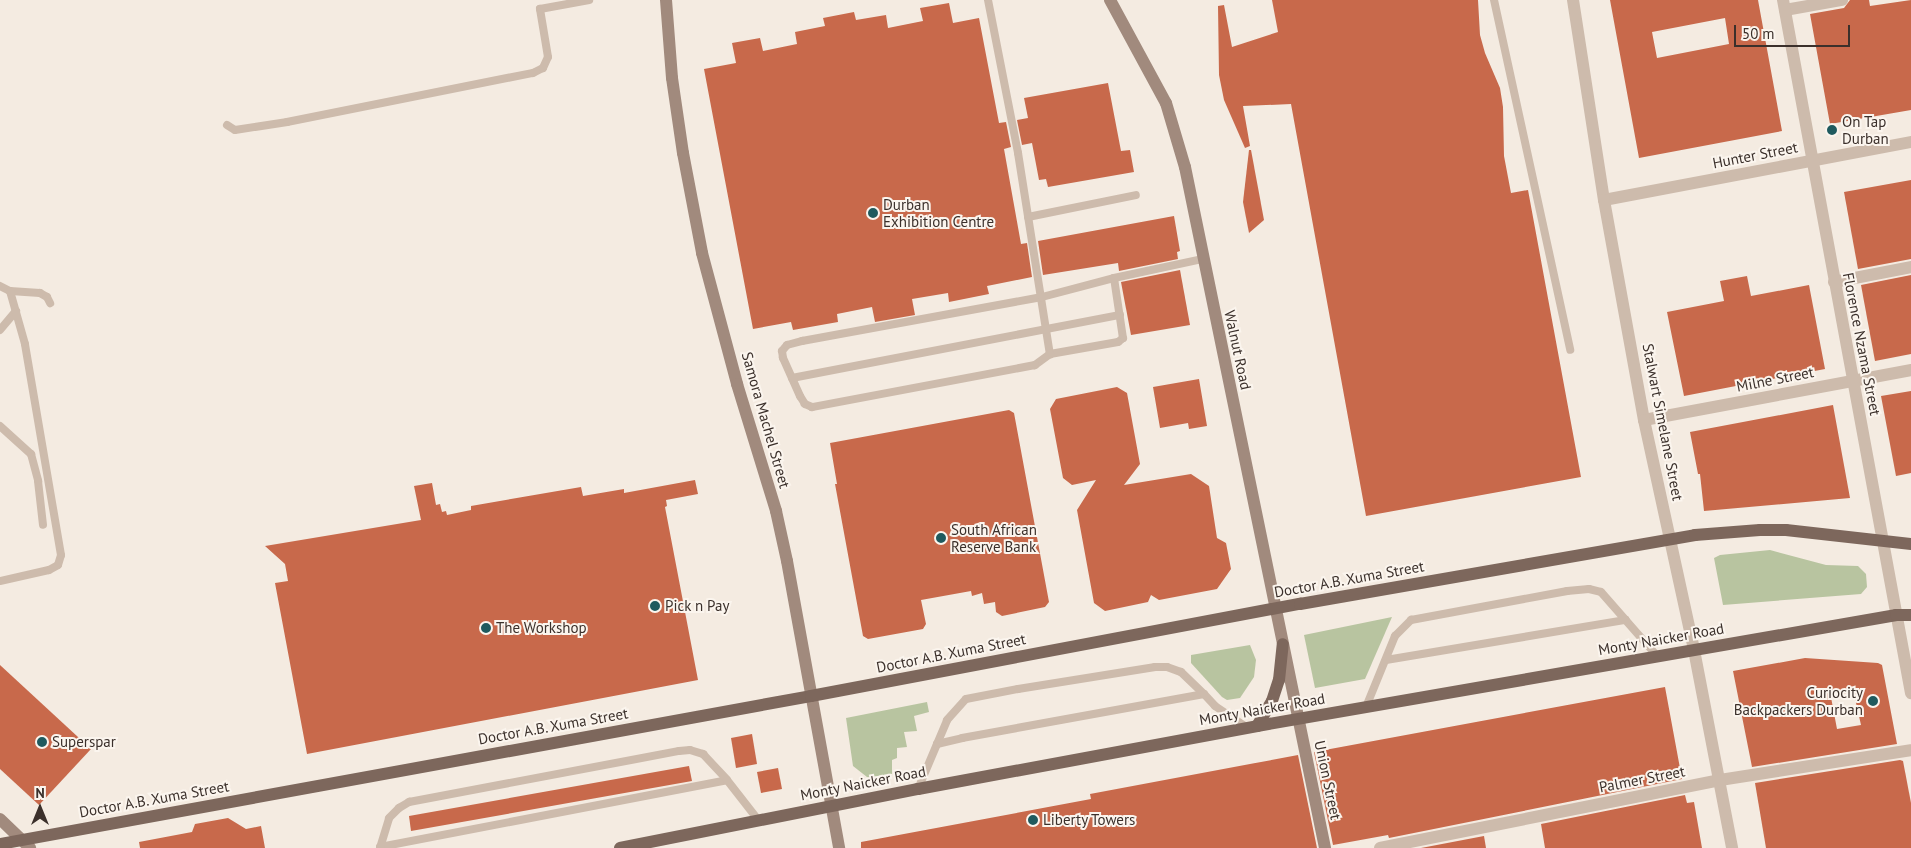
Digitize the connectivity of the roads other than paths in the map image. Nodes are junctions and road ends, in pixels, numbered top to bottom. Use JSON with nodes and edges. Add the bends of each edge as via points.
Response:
{"nodes":[{"id":1,"x":589,"y":0,"type":"edge"},
{"id":2,"x":666,"y":0,"type":"edge"},
{"id":3,"x":988,"y":0,"type":"edge"},
{"id":4,"x":1110,"y":0,"type":"edge"},
{"id":5,"x":1494,"y":0,"type":"edge"},
{"id":6,"x":1573,"y":0,"type":"edge"},
{"id":7,"x":1842,"y":0,"type":"edge"},
{"id":8,"x":1784,"y":5,"type":"edge"},
{"id":9,"x":227,"y":126,"type":"dead end"},
{"id":10,"x":1911,"y":142,"type":"edge"},
{"id":11,"x":1811,"y":161,"type":"junction"},
{"id":12,"x":1136,"y":195,"type":"dead end"},
{"id":13,"x":1604,"y":200,"type":"junction"},
{"id":14,"x":1028,"y":217,"type":"junction"},
{"id":15,"x":1203,"y":259,"type":"junction"},
{"id":16,"x":1911,"y":267,"type":"edge"},
{"id":17,"x":1114,"y":278,"type":"junction"},
{"id":18,"x":1834,"y":282,"type":"junction"},
{"id":19,"x":0,"y":286,"type":"edge"},
{"id":20,"x":10,"y":291,"type":"junction"},
{"id":21,"x":1042,"y":297,"type":"junction"},
{"id":22,"x":50,"y":303,"type":"dead end"},
{"id":23,"x":16,"y":311,"type":"junction"},
{"id":24,"x":1120,"y":315,"type":"junction"},
{"id":25,"x":0,"y":330,"type":"edge"},
{"id":26,"x":1048,"y":330,"type":"junction"},
{"id":27,"x":1570,"y":350,"type":"dead end"},
{"id":28,"x":1050,"y":354,"type":"junction"},
{"id":29,"x":1911,"y":370,"type":"edge"},
{"id":30,"x":792,"y":378,"type":"junction"},
{"id":31,"x":1853,"y":381,"type":"junction"},
{"id":32,"x":1644,"y":420,"type":"junction"},
{"id":33,"x":0,"y":426,"type":"edge"},
{"id":34,"x":43,"y":525,"type":"dead end"},
{"id":35,"x":1670,"y":540,"type":"junction"},
{"id":36,"x":1882,"y":540,"type":"junction"},
{"id":37,"x":1911,"y":544,"type":"edge"},
{"id":38,"x":0,"y":581,"type":"edge"},
{"id":39,"x":1277,"y":608,"type":"junction"},
{"id":40,"x":1896,"y":615,"type":"junction"},
{"id":41,"x":1911,"y":615,"type":"edge"},
{"id":42,"x":1626,"y":620,"type":"junction"},
{"id":43,"x":1284,"y":644,"type":"junction"},
{"id":44,"x":1694,"y":650,"type":"junction"},
{"id":45,"x":1657,"y":656,"type":"junction"},
{"id":46,"x":1386,"y":660,"type":"junction"},
{"id":47,"x":1911,"y":693,"type":"edge"},
{"id":48,"x":1204,"y":694,"type":"junction"},
{"id":49,"x":811,"y":696,"type":"junction"},
{"id":50,"x":1366,"y":707,"type":"junction"},
{"id":51,"x":1298,"y":719,"type":"junction"},
{"id":52,"x":1252,"y":727,"type":"junction"},
{"id":53,"x":938,"y":744,"type":"junction"},
{"id":54,"x":1911,"y":750,"type":"edge"},
{"id":55,"x":727,"y":780,"type":"junction"},
{"id":56,"x":1720,"y":780,"type":"junction"},
{"id":57,"x":918,"y":789,"type":"junction"},
{"id":58,"x":832,"y":806,"type":"junction"},
{"id":59,"x":0,"y":819,"type":"edge"},
{"id":60,"x":759,"y":821,"type":"junction"},
{"id":61,"x":0,"y":844,"type":"edge"},
{"id":62,"x":26,"y":844,"type":"edge"},
{"id":63,"x":380,"y":848,"type":"edge"},
{"id":64,"x":620,"y":848,"type":"edge"},
{"id":65,"x":839,"y":848,"type":"edge"},
{"id":66,"x":1325,"y":848,"type":"edge"},
{"id":67,"x":1380,"y":848,"type":"edge"},
{"id":68,"x":1732,"y":848,"type":"edge"}],
"edges":[{"from":1,"to":9,"type":"lane","via":[[540,9],[548,58],[543,68],[533,73],[287,122],[235,130]]},
{"from":2,"to":49,"type":"main road","name":"Samora Machel Street","via":[[672,78],[700,244],[737,384],[776,511]]},
{"from":3,"to":14,"type":"lane"},
{"from":4,"to":15,"type":"main road","name":"Walnut Road","via":[[1166,103],[1185,167]]},
{"from":5,"to":27,"type":"lane"},
{"from":6,"to":13,"type":"street","name":"Stalwart Simelane Street"},
{"from":7,"to":8,"type":"street"},
{"from":8,"to":11,"type":"street","name":"Florence Nzama Street"},
{"from":10,"to":11,"type":"street","name":"Hunter Street"},
{"from":11,"to":13,"type":"street","name":"Hunter Street"},
{"from":11,"to":18,"type":"street","name":"Florence Nzama Street"},
{"from":12,"to":14,"type":"lane"},
{"from":13,"to":32,"type":"street","name":"Stalwart Simelane Street"},
{"from":14,"to":21,"type":"lane"},
{"from":15,"to":17,"type":"lane"},
{"from":15,"to":39,"type":"main road","name":"Walnut Road"},
{"from":16,"to":18,"type":"street"},
{"from":17,"to":21,"type":"lane"},
{"from":17,"to":24,"type":"lane"},
{"from":18,"to":31,"type":"street","name":"Florence Nzama Street"},
{"from":19,"to":20,"type":"lane"},
{"from":20,"to":22,"type":"lane","via":[[40,293]]},
{"from":20,"to":23,"type":"lane"},
{"from":21,"to":26,"type":"lane"},
{"from":21,"to":30,"type":"lane","via":[[787,345],[782,351],[783,358]]},
{"from":23,"to":25,"type":"lane"},
{"from":23,"to":38,"type":"lane","via":[[25,344],[61,555],[58,565],[48,570]]},
{"from":24,"to":26,"type":"lane"},
{"from":24,"to":28,"type":"lane","via":[[1124,334],[1118,342]]},
{"from":26,"to":28,"type":"lane"},
{"from":26,"to":30,"type":"lane"},
{"from":28,"to":30,"type":"lane","via":[[1035,365],[812,406],[805,404]]},
{"from":29,"to":31,"type":"street","name":"Milne Street"},
{"from":31,"to":32,"type":"street","name":"Milne Street"},
{"from":31,"to":36,"type":"street","name":"Florence Nzama Street"},
{"from":32,"to":35,"type":"street","name":"Stalwart Simelane Street"},
{"from":33,"to":34,"type":"lane","via":[[32,454]]},
{"from":35,"to":36,"type":"main road","name":"Doctor A.B. Xuma Street","via":[[1760,530]]},
{"from":35,"to":39,"type":"main road","name":"Doctor A.B. Xuma Street"},
{"from":35,"to":44,"type":"street","name":"Stalwart Simelane Street"},
{"from":36,"to":37,"type":"main road","name":"Doctor A.B. Xuma Street"},
{"from":36,"to":40,"type":"street","name":"Florence Nzama Street"},
{"from":39,"to":43,"type":"main road","name":"Walnut Road"},
{"from":39,"to":49,"type":"main road","name":"Doctor A.B. Xuma Street"},
{"from":40,"to":41,"type":"main road","name":"Monty Naicker Road"},
{"from":40,"to":44,"type":"main road","name":"Monty Naicker Road"},
{"from":40,"to":47,"type":"street","name":"Florence Nzama Street"},
{"from":42,"to":45,"type":"lane"},
{"from":42,"to":46,"type":"lane"},
{"from":42,"to":46,"type":"lane","via":[[1601,592],[1589,589],[1567,591],[1411,620],[1396,636]]},
{"from":43,"to":51,"type":"main road","name":"Walnut Road"},
{"from":43,"to":52,"type":"main road","via":[[1279,680],[1272,701]]},
{"from":44,"to":45,"type":"main road","name":"Monty Naicker Road"},
{"from":44,"to":56,"type":"street","name":"Stalwart Simelane Street"},
{"from":45,"to":50,"type":"main road","name":"Monty Naicker Road"},
{"from":46,"to":50,"type":"lane"},
{"from":48,"to":52,"type":"lane","via":[[1215,706]]},
{"from":48,"to":53,"type":"lane"},
{"from":48,"to":53,"type":"lane","via":[[1181,672],[1155,666],[1018,689],[966,699],[947,720]]},
{"from":49,"to":58,"type":"main road","name":"Samora Machel Street"},
{"from":49,"to":62,"type":"main road","name":"Doctor A.B. Xuma Street"},
{"from":50,"to":51,"type":"main road","name":"Monty Naicker Road"},
{"from":51,"to":52,"type":"main road","name":"Monty Naicker Road"},
{"from":51,"to":66,"type":"main road","name":"Union Street"},
{"from":52,"to":57,"type":"main road","name":"Monty Naicker Road"},
{"from":53,"to":57,"type":"lane"},
{"from":54,"to":56,"type":"street","name":"Palmer Street"},
{"from":55,"to":60,"type":"lane"},
{"from":55,"to":63,"type":"lane"},
{"from":55,"to":63,"type":"lane","via":[[704,754],[690,750],[424,798],[398,808],[389,818]]},
{"from":56,"to":67,"type":"street","name":"Palmer Street"},
{"from":56,"to":68,"type":"street","name":"Stalwart Simelane Street"},
{"from":57,"to":58,"type":"main road","name":"Monty Naicker Road"},
{"from":58,"to":60,"type":"main road","name":"Monty Naicker Road"},
{"from":58,"to":65,"type":"main road","name":"Samora Machel Street"},
{"from":59,"to":62,"type":"main road"},
{"from":60,"to":64,"type":"main road","name":"Monty Naicker Road"},
{"from":61,"to":62,"type":"main road","name":"Doctor A.B. Xuma Street"}]}
